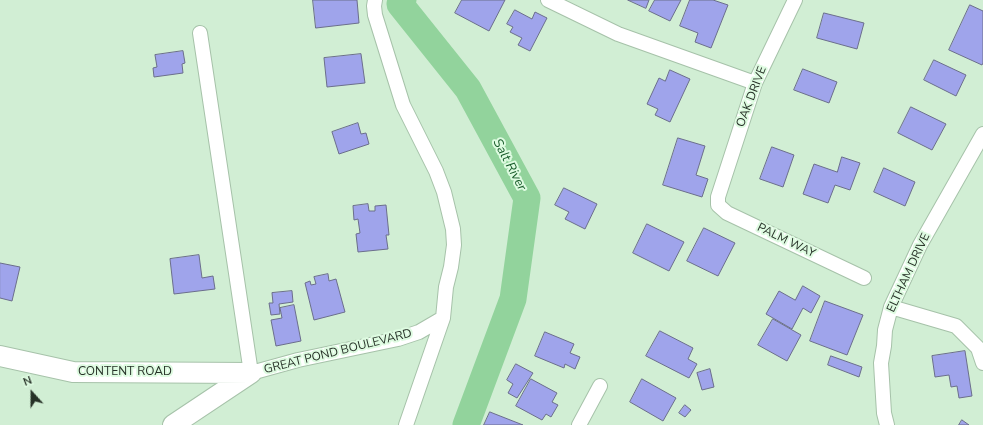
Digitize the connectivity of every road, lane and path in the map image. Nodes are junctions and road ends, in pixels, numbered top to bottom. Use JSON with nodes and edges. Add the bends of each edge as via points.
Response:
{"nodes":[{"id":1,"x":375,"y":0,"type":"edge"},
{"id":2,"x":548,"y":0,"type":"edge"},
{"id":3,"x":795,"y":0,"type":"edge"},
{"id":4,"x":200,"y":33,"type":"dead end"},
{"id":5,"x":755,"y":83,"type":"junction"},
{"id":6,"x":983,"y":134,"type":"edge"},
{"id":7,"x":718,"y":197,"type":"joint"},
{"id":8,"x":864,"y":278,"type":"dead end"},
{"id":9,"x":891,"y":307,"type":"junction"},
{"id":10,"x":443,"y":318,"type":"junction"},
{"id":11,"x":0,"y":356,"type":"edge"},
{"id":12,"x":983,"y":363,"type":"edge"},
{"id":13,"x":251,"y":373,"type":"junction"},
{"id":14,"x":600,"y":386,"type":"dead end"},
{"id":15,"x":173,"y":425,"type":"edge"},
{"id":16,"x":406,"y":425,"type":"edge"},
{"id":17,"x":579,"y":425,"type":"edge"},
{"id":18,"x":887,"y":425,"type":"edge"}],
"edges":[{"from":1,"to":10,"type":"street","via":[[375,15],[402,105],[438,176],[453,229],[454,245]]},
{"from":2,"to":5,"type":"street","via":[[618,34]]},
{"from":3,"to":5,"type":"street","name":"OAK DRIVE"},
{"from":4,"to":13,"type":"street"},
{"from":5,"to":7,"type":"street","name":"OAK DRIVE"},
{"from":6,"to":9,"type":"street","name":"ELTHAM DRIVE","via":[[920,245]]},
{"from":7,"to":8,"type":"street","name":"PALM WAY","via":[[718,205],[727,213]]},
{"from":9,"to":12,"type":"street","via":[[956,326],[978,348]]},
{"from":9,"to":18,"type":"street","name":"ELTHAM DRIVE","via":[[881,363]]},
{"from":10,"to":13,"type":"street","name":"GREAT POND BOULEVARD","via":[[419,332],[398,339],[298,360]]},
{"from":10,"to":16,"type":"street"},
{"from":11,"to":13,"type":"street","name":"CONTENT ROAD","via":[[73,372]]},
{"from":13,"to":15,"type":"street","name":"GREAT POND BOULEVARD"},
{"from":14,"to":17,"type":"street"}]}
